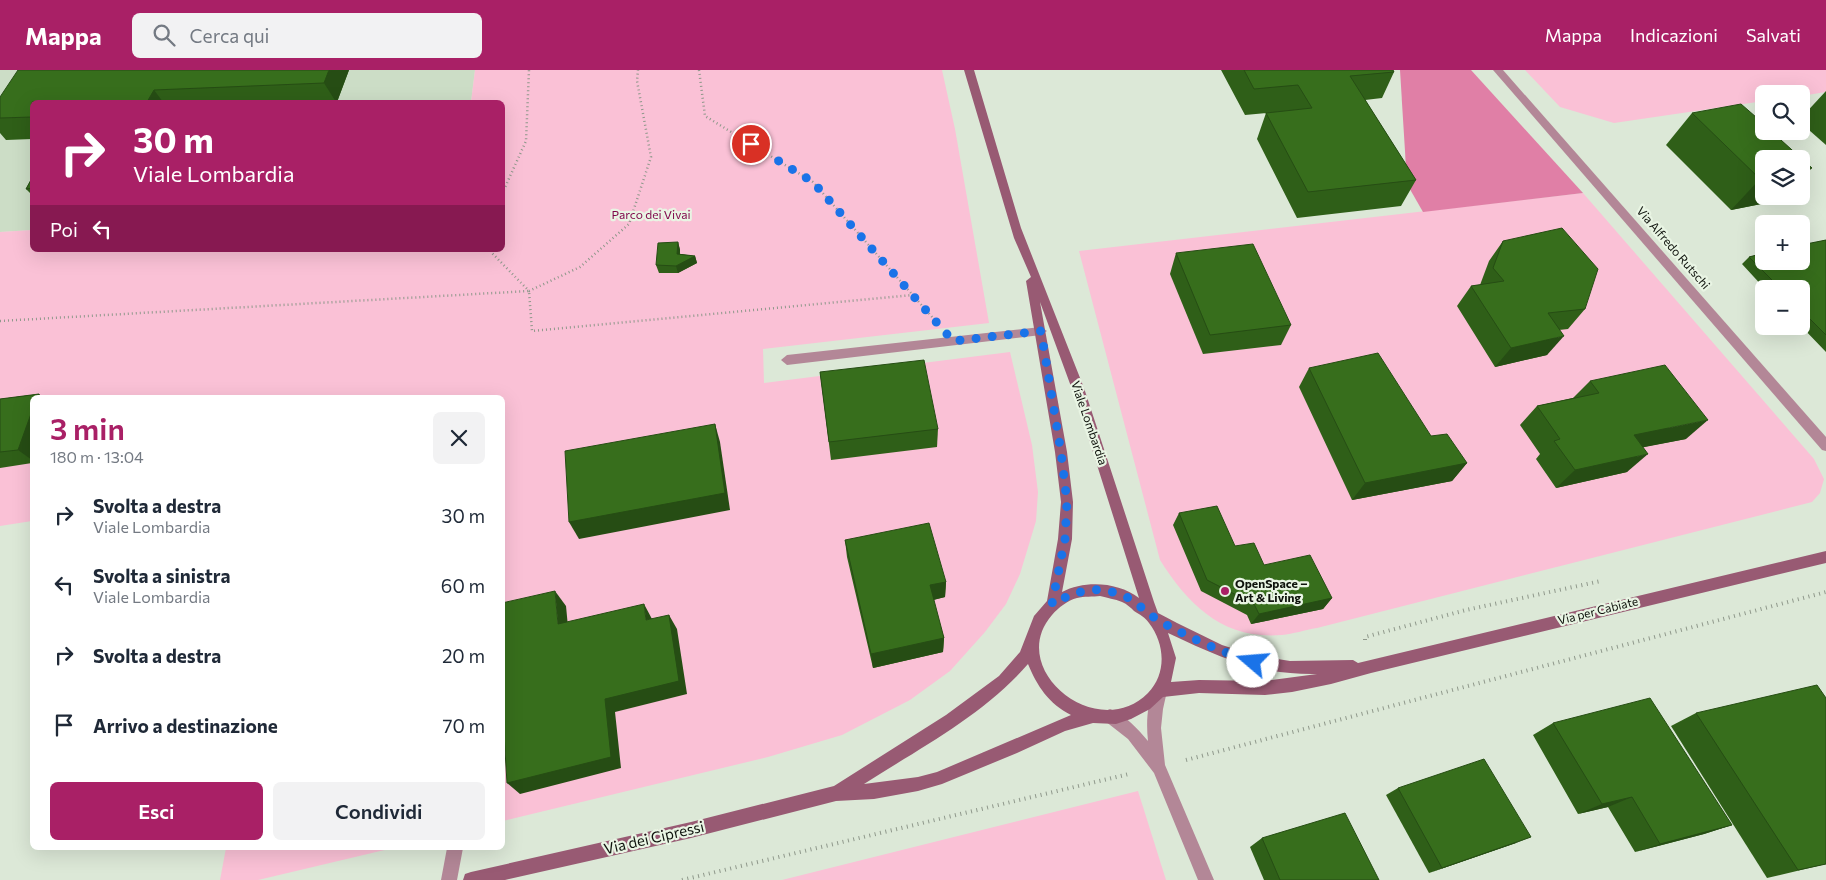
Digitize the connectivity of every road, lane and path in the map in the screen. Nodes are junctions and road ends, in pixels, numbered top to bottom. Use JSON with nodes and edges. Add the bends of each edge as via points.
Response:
{"nodes":[{"id":1,"x":528,"y":70,"type":"edge"},
{"id":2,"x":638,"y":70,"type":"edge"},
{"id":3,"x":699,"y":70,"type":"edge"},
{"id":4,"x":969,"y":70,"type":"edge"},
{"id":5,"x":1498,"y":70,"type":"edge"},
{"id":6,"x":505,"y":187,"type":"edge"},
{"id":7,"x":1018,"y":231,"type":"junction"},
{"id":8,"x":492,"y":252,"type":"edge"},
{"id":9,"x":529,"y":291,"type":"junction"},
{"id":10,"x":913,"y":296,"type":"junction"},
{"id":11,"x":0,"y":321,"type":"edge"},
{"id":12,"x":1041,"y":331,"type":"junction"},
{"id":13,"x":953,"y":341,"type":"junction"},
{"id":14,"x":787,"y":360,"type":"dead end"},
{"id":15,"x":1826,"y":446,"type":"edge"},
{"id":16,"x":1826,"y":557,"type":"edge"},
{"id":17,"x":1826,"y":592,"type":"edge"},
{"id":18,"x":1052,"y":604,"type":"junction"},
{"id":19,"x":1153,"y":617,"type":"junction"},
{"id":20,"x":1033,"y":638,"type":"junction"},
{"id":21,"x":1371,"y":666,"type":"junction"},
{"id":22,"x":1160,"y":691,"type":"junction"},
{"id":23,"x":1092,"y":716,"type":"junction"},
{"id":24,"x":1110,"y":716,"type":"junction"},
{"id":25,"x":1158,"y":768,"type":"junction"},
{"id":26,"x":836,"y":793,"type":"junction"},
{"id":27,"x":455,"y":850,"type":"edge"},
{"id":28,"x":449,"y":880,"type":"edge"},
{"id":29,"x":471,"y":880,"type":"edge"},
{"id":30,"x":682,"y":880,"type":"edge"},
{"id":31,"x":1206,"y":880,"type":"edge"}],
"edges":[{"from":1,"to":6,"type":"path","via":[[526,141]]},
{"from":2,"to":9,"type":"path","via":[[637,81],[651,157],[629,224],[580,267]]},
{"from":3,"to":10,"type":"path","via":[[705,116],[813,182]]},
{"from":4,"to":7,"type":"main road","name":"Viale Lombardia"},
{"from":5,"to":15,"type":"street","name":"Via Alfredo Rutschi"},
{"from":7,"to":12,"type":"main road","name":"Viale Lombardia"},
{"from":7,"to":19,"type":"main road","name":"Viale Lombardia","via":[[1085,409]]},
{"from":8,"to":9,"type":"path"},
{"from":9,"to":10,"type":"path","via":[[532,331]]},
{"from":9,"to":11,"type":"path"},
{"from":10,"to":13,"type":"path"},
{"from":12,"to":13,"type":"street"},
{"from":12,"to":18,"type":"main road","name":"Viale Lombardia","via":[[1067,502],[1065,539]]},
{"from":13,"to":14,"type":"street"},
{"from":16,"to":21,"type":"main road","name":"Via per Cabiate"},
{"from":17,"to":25,"type":"path"},
{"from":18,"to":19,"type":"main road","via":[[1074,592],[1100,590],[1127,597]]},
{"from":18,"to":20,"type":"main road","via":[[1039,620]]},
{"from":19,"to":21,"type":"main road","via":[[1219,650],[1253,662],[1309,669]]},
{"from":19,"to":22,"type":"main road","via":[[1167,642],[1169,665]]},
{"from":20,"to":23,"type":"main road","via":[[1034,662],[1042,681],[1066,705]]},
{"from":20,"to":26,"type":"main road","name":"Via dei Cipressi","via":[[1026,656],[1004,682]]},
{"from":21,"to":22,"type":"main road","via":[[1320,682],[1285,687],[1251,689],[1192,685]]},
{"from":22,"to":24,"type":"main road","via":[[1145,706],[1124,716]]},
{"from":22,"to":25,"type":"street","via":[[1153,719]]},
{"from":23,"to":24,"type":"main road"},
{"from":23,"to":26,"type":"main road","name":"Via dei Cipressi","via":[[1063,724],[937,779],[895,788]]},
{"from":24,"to":25,"type":"street","via":[[1132,734]]},
{"from":25,"to":30,"type":"path"},
{"from":25,"to":31,"type":"street"},
{"from":26,"to":29,"type":"main road","name":"Via dei Cipressi"},
{"from":27,"to":28,"type":"street"}]}
